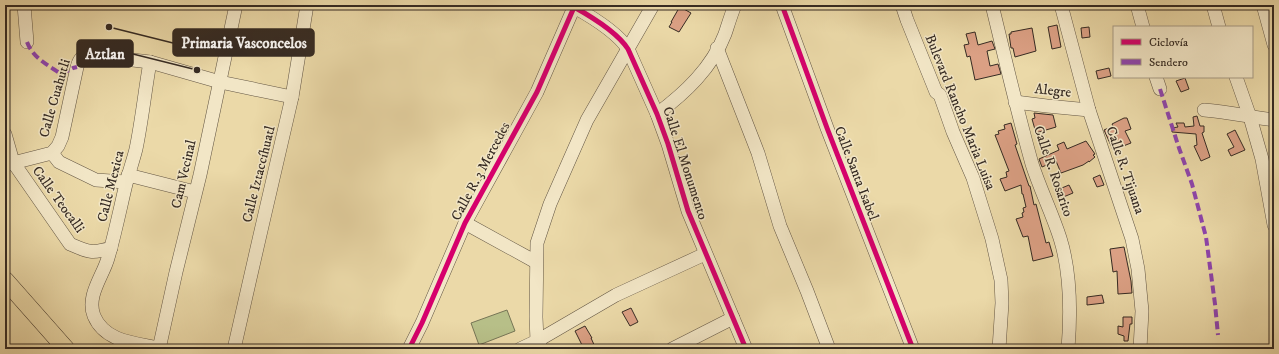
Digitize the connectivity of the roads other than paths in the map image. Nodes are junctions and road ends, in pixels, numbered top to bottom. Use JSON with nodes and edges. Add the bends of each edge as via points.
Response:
{"nodes":[{"id":1,"x":24,"y":5,"type":"edge"},
{"id":2,"x":236,"y":5,"type":"edge"},
{"id":3,"x":307,"y":5,"type":"edge"},
{"id":4,"x":653,"y":5,"type":"edge"},
{"id":5,"x":735,"y":5,"type":"edge"},
{"id":6,"x":782,"y":5,"type":"edge"},
{"id":7,"x":896,"y":5,"type":"edge"},
{"id":8,"x":902,"y":5,"type":"edge"},
{"id":9,"x":992,"y":5,"type":"edge"},
{"id":10,"x":1061,"y":5,"type":"edge"},
{"id":11,"x":1137,"y":5,"type":"edge"},
{"id":12,"x":1213,"y":5,"type":"edge"},
{"id":13,"x":1263,"y":5,"type":"edge"},
{"id":14,"x":574,"y":6,"type":"edge"},
{"id":15,"x":1143,"y":26,"type":"edge"},
{"id":16,"x":1219,"y":26,"type":"edge"},
{"id":17,"x":27,"y":42,"type":"dead end"},
{"id":18,"x":1274,"y":45,"type":"edge"},
{"id":19,"x":717,"y":48,"type":"junction"},
{"id":20,"x":628,"y":49,"type":"junction"},
{"id":21,"x":150,"y":62,"type":"junction"},
{"id":22,"x":1236,"y":78,"type":"edge"},
{"id":23,"x":220,"y":82,"type":"junction"},
{"id":24,"x":292,"y":97,"type":"junction"},
{"id":25,"x":1015,"y":102,"type":"junction"},
{"id":26,"x":1089,"y":110,"type":"junction"},
{"id":27,"x":1204,"y":110,"type":"dead end"},
{"id":28,"x":657,"y":114,"type":"junction"},
{"id":29,"x":1250,"y":117,"type":"junction"},
{"id":30,"x":1274,"y":120,"type":"edge"},
{"id":31,"x":5,"y":134,"type":"edge"},
{"id":32,"x":52,"y":153,"type":"junction"},
{"id":33,"x":9,"y":163,"type":"edge"},
{"id":34,"x":127,"y":179,"type":"junction"},
{"id":35,"x":195,"y":192,"type":"junction"},
{"id":36,"x":465,"y":223,"type":"junction"},
{"id":37,"x":1274,"y":225,"type":"edge"},
{"id":38,"x":111,"y":248,"type":"junction"},
{"id":39,"x":705,"y":254,"type":"junction"},
{"id":40,"x":536,"y":262,"type":"junction"},
{"id":41,"x":9,"y":288,"type":"edge"},
{"id":42,"x":733,"y":318,"type":"junction"},
{"id":43,"x":540,"y":345,"type":"edge"},
{"id":44,"x":159,"y":348,"type":"edge"},
{"id":45,"x":66,"y":349,"type":"edge"},
{"id":46,"x":234,"y":349,"type":"edge"},
{"id":47,"x":409,"y":349,"type":"edge"},
{"id":48,"x":520,"y":349,"type":"edge"},
{"id":49,"x":672,"y":349,"type":"edge"},
{"id":50,"x":746,"y":349,"type":"edge"},
{"id":51,"x":829,"y":349,"type":"edge"},
{"id":52,"x":913,"y":349,"type":"edge"},
{"id":53,"x":992,"y":349,"type":"edge"},
{"id":54,"x":999,"y":349,"type":"edge"},
{"id":55,"x":1068,"y":349,"type":"edge"},
{"id":56,"x":1140,"y":349,"type":"edge"}],
"edges":[{"from":1,"to":17,"type":"street"},
{"from":2,"to":23,"type":"street","name":"Cam Vecinal"},
{"from":3,"to":24,"type":"street","name":"Calle Iztaccíhuatl"},
{"from":4,"to":20,"type":"street"},
{"from":5,"to":19,"type":"street"},
{"from":6,"to":52,"type":"street","name":"Calle Santa Isabel"},
{"from":7,"to":53,"type":"street","via":[[911,50],[970,190],[990,253],[996,298]]},
{"from":8,"to":54,"type":"street","name":"Bulevard Rancho Maria Luisa","via":[[919,52],[936,92],[940,95],[973,178],[992,239],[1001,280]]},
{"from":9,"to":25,"type":"street","name":"Calle R. Rosarito"},
{"from":10,"to":26,"type":"street","name":"Calle R. Tijuana"},
{"from":11,"to":15,"type":"street"},
{"from":12,"to":16,"type":"street"},
{"from":13,"to":18,"type":"street"},
{"from":14,"to":20,"type":"street","name":"Calle El Monumento","via":[[622,40]]},
{"from":14,"to":36,"type":"street","name":"Calle R. 3 Mercedes","via":[[537,92]]},
{"from":19,"to":28,"type":"street","via":[[691,86]]},
{"from":19,"to":51,"type":"street","via":[[758,153],[780,226]]},
{"from":20,"to":28,"type":"street","name":"Calle El Monumento"},
{"from":20,"to":40,"type":"street","via":[[588,120],[550,204],[537,243]]},
{"from":21,"to":23,"type":"street","name":"Calle Cuahutli"},
{"from":21,"to":32,"type":"street","name":"Calle Cuahutli","via":[[89,55],[79,60],[62,137]]},
{"from":21,"to":34,"type":"street","name":"Calle Mexica","via":[[136,149]]},
{"from":22,"to":29,"type":"street"},
{"from":23,"to":24,"type":"street","name":"Calle Cuahutli"},
{"from":23,"to":35,"type":"street","name":"Cam Vecinal"},
{"from":24,"to":46,"type":"street","name":"Calle Iztaccíhuatl"},
{"from":25,"to":26,"type":"street","name":"Alegre"},
{"from":25,"to":55,"type":"street","name":"Calle R. Rosarito","via":[[1033,166],[1060,238],[1066,265],[1069,286]]},
{"from":26,"to":56,"type":"street","name":"Calle R. Tijuana","via":[[1132,238],[1142,311]]},
{"from":27,"to":29,"type":"street"},
{"from":28,"to":39,"type":"street","name":"Calle El Monumento","via":[[688,212]]},
{"from":29,"to":30,"type":"street"},
{"from":29,"to":37,"type":"street","via":[[1262,159]]},
{"from":31,"to":33,"type":"street","name":"Calle Teocalli"},
{"from":32,"to":33,"type":"street","name":"Calle Cuahutli"},
{"from":32,"to":34,"type":"street","via":[[59,162],[96,180]]},
{"from":33,"to":38,"type":"street","name":"Calle Teocalli","via":[[70,244],[97,253]]},
{"from":34,"to":35,"type":"street"},
{"from":34,"to":38,"type":"street","name":"Calle Mexica"},
{"from":35,"to":44,"type":"street","name":"Cam Vecinal"},
{"from":36,"to":40,"type":"street"},
{"from":36,"to":47,"type":"street","name":"Calle R. 3 Mercedes"},
{"from":38,"to":44,"type":"street","name":"Calle Mexica","via":[[95,289],[92,306],[94,315],[104,331],[116,338]]},
{"from":39,"to":42,"type":"street","name":"Calle El Monumento"},
{"from":39,"to":43,"type":"street","via":[[616,295]]},
{"from":40,"to":43,"type":"street","via":[[536,317]]},
{"from":41,"to":45,"type":"main road"},
{"from":42,"to":49,"type":"street"},
{"from":42,"to":50,"type":"street","name":"Calle El Monumento"},
{"from":43,"to":48,"type":"street"}]}
